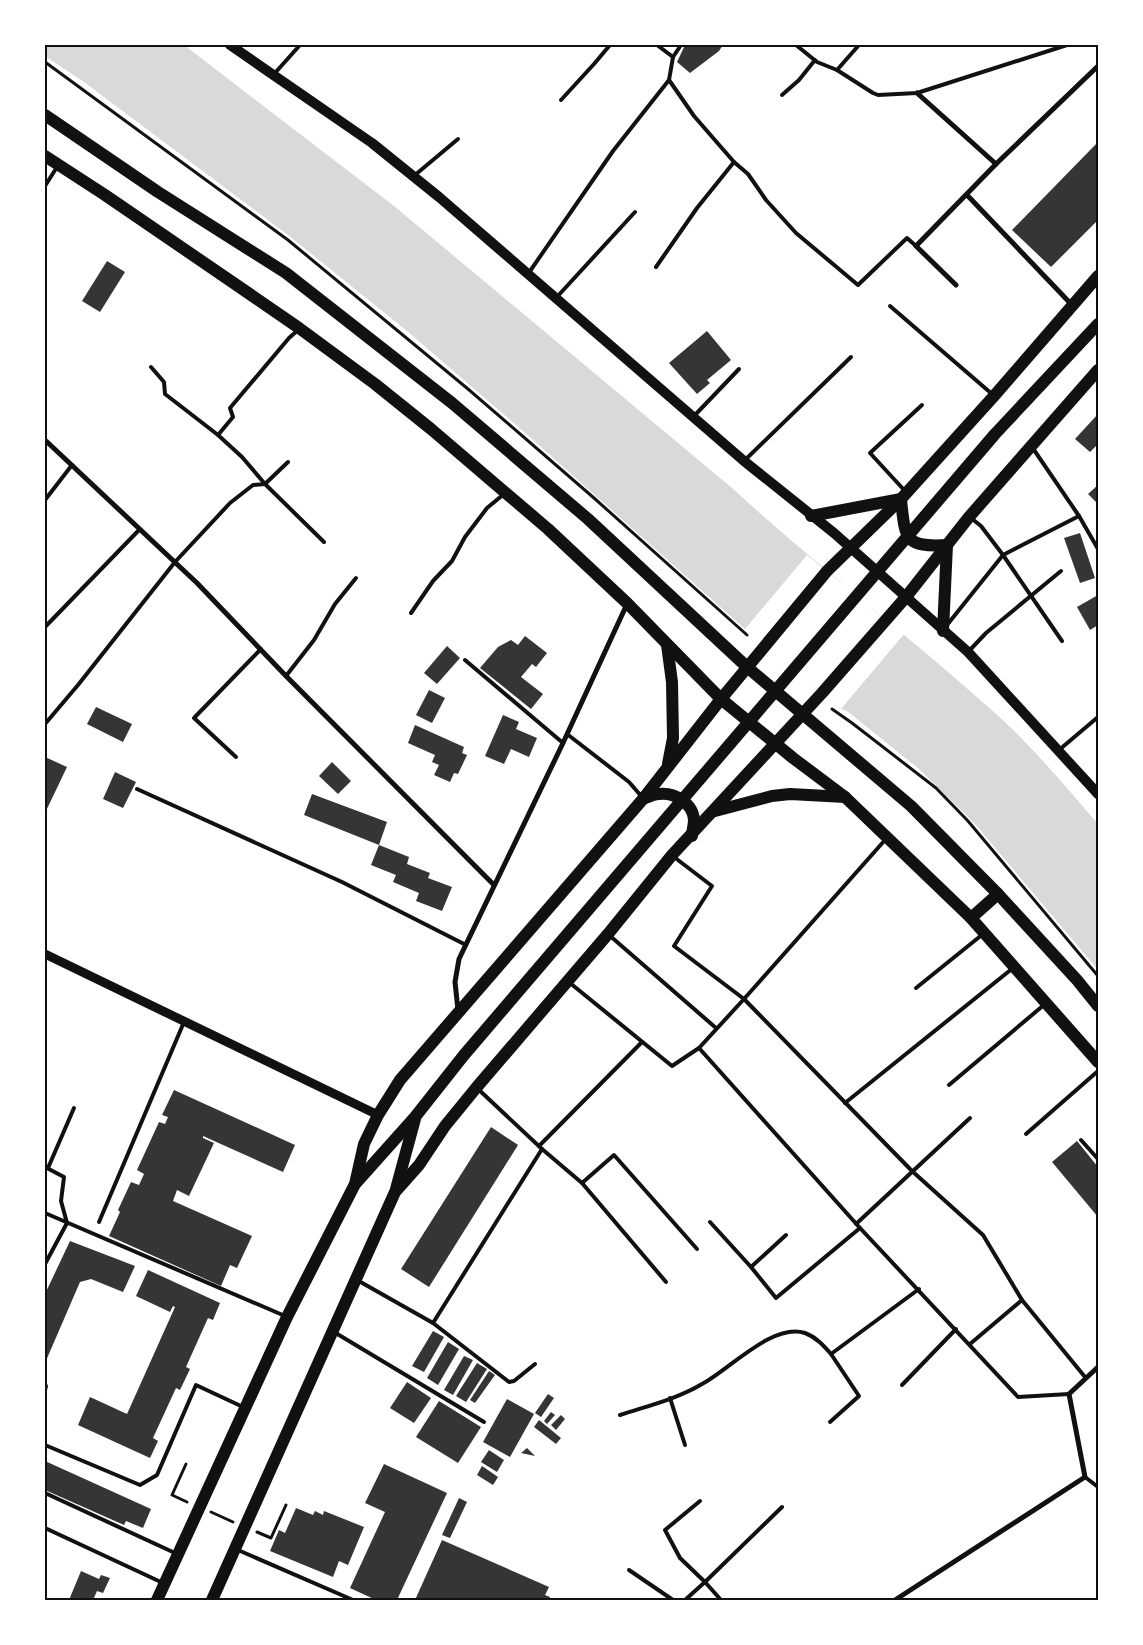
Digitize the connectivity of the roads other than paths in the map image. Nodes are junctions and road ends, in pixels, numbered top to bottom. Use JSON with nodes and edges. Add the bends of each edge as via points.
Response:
{"nodes":[{"id":1,"x":230,"y":45,"type":"edge"},
{"id":2,"x":300,"y":45,"type":"edge"},
{"id":3,"x":610,"y":45,"type":"edge"},
{"id":4,"x":657,"y":45,"type":"edge"},
{"id":5,"x":681,"y":45,"type":"edge"},
{"id":6,"x":796,"y":45,"type":"edge"},
{"id":7,"x":859,"y":45,"type":"edge"},
{"id":8,"x":1067,"y":45,"type":"edge"},
{"id":9,"x":673,"y":57,"type":"junction"},
{"id":10,"x":815,"y":60,"type":"junction"},
{"id":11,"x":1098,"y":66,"type":"edge"},
{"id":12,"x":837,"y":70,"type":"junction"},
{"id":13,"x":274,"y":75,"type":"junction"},
{"id":14,"x":669,"y":80,"type":"junction"},
{"id":15,"x":917,"y":93,"type":"junction"},
{"id":16,"x":782,"y":95,"type":"dead end"},
{"id":17,"x":561,"y":100,"type":"dead end"},
{"id":18,"x":45,"y":115,"type":"edge"},
{"id":19,"x":458,"y":139,"type":"dead end"},
{"id":20,"x":45,"y":156,"type":"edge"},
{"id":21,"x":734,"y":162,"type":"junction"},
{"id":22,"x":996,"y":164,"type":"junction"},
{"id":23,"x":58,"y":165,"type":"junction"},
{"id":24,"x":413,"y":176,"type":"junction"},
{"id":25,"x":45,"y":186,"type":"edge"},
{"id":26,"x":967,"y":195,"type":"junction"},
{"id":27,"x":635,"y":212,"type":"dead end"},
{"id":28,"x":916,"y":246,"type":"junction"},
{"id":29,"x":656,"y":267,"type":"dead end"},
{"id":30,"x":528,"y":274,"type":"junction"},
{"id":31,"x":1098,"y":276,"type":"edge"},
{"id":32,"x":956,"y":285,"type":"dead end"},
{"id":33,"x":556,"y":298,"type":"junction"},
{"id":34,"x":890,"y":306,"type":"dead end"},
{"id":35,"x":1072,"y":306,"type":"junction"},
{"id":36,"x":1098,"y":324,"type":"edge"},
{"id":37,"x":299,"y":328,"type":"junction"},
{"id":38,"x":851,"y":357,"type":"dead end"},
{"id":39,"x":151,"y":367,"type":"dead end"},
{"id":40,"x":740,"y":369,"type":"dead end"},
{"id":41,"x":1098,"y":370,"type":"edge"},
{"id":42,"x":994,"y":396,"type":"junction"},
{"id":43,"x":922,"y":405,"type":"dead end"},
{"id":44,"x":693,"y":417,"type":"junction"},
{"id":45,"x":218,"y":435,"type":"junction"},
{"id":46,"x":45,"y":440,"type":"edge"},
{"id":47,"x":1031,"y":446,"type":"junction"},
{"id":48,"x":288,"y":462,"type":"dead end"},
{"id":49,"x":744,"y":462,"type":"junction"},
{"id":50,"x":72,"y":465,"type":"junction"},
{"id":51,"x":265,"y":484,"type":"junction"},
{"id":52,"x":506,"y":492,"type":"junction"},
{"id":53,"x":904,"y":496,"type":"junction"},
{"id":54,"x":45,"y":500,"type":"edge"},
{"id":55,"x":811,"y":516,"type":"junction"},
{"id":56,"x":1080,"y":516,"type":"junction"},
{"id":57,"x":970,"y":517,"type":"junction"},
{"id":58,"x":139,"y":530,"type":"junction"},
{"id":59,"x":324,"y":542,"type":"dead end"},
{"id":60,"x":947,"y":545,"type":"junction"},
{"id":61,"x":850,"y":548,"type":"junction"},
{"id":62,"x":1098,"y":549,"type":"edge"},
{"id":63,"x":1003,"y":555,"type":"junction"},
{"id":64,"x":175,"y":562,"type":"junction"},
{"id":65,"x":1061,"y":571,"type":"dead end"},
{"id":66,"x":356,"y":578,"type":"dead end"},
{"id":67,"x":1031,"y":596,"type":"junction"},
{"id":68,"x":906,"y":597,"type":"junction"},
{"id":69,"x":627,"y":603,"type":"junction"},
{"id":70,"x":411,"y":613,"type":"dead end"},
{"id":71,"x":45,"y":628,"type":"edge"},
{"id":72,"x":943,"y":631,"type":"junction"},
{"id":73,"x":1062,"y":641,"type":"dead end"},
{"id":74,"x":667,"y":645,"type":"junction"},
{"id":75,"x":261,"y":649,"type":"junction"},
{"id":76,"x":968,"y":652,"type":"junction"},
{"id":77,"x":464,"y":660,"type":"dead end"},
{"id":78,"x":747,"y":667,"type":"junction"},
{"id":79,"x":286,"y":676,"type":"junction"},
{"id":80,"x":722,"y":698,"type":"junction"},
{"id":81,"x":802,"y":715,"type":"junction"},
{"id":82,"x":1098,"y":717,"type":"edge"},
{"id":83,"x":45,"y":724,"type":"edge"},
{"id":84,"x":567,"y":734,"type":"junction"},
{"id":85,"x":563,"y":743,"type":"junction"},
{"id":86,"x":776,"y":743,"type":"junction"},
{"id":87,"x":1058,"y":751,"type":"junction"},
{"id":88,"x":236,"y":757,"type":"dead end"},
{"id":89,"x":667,"y":769,"type":"junction"},
{"id":90,"x":137,"y":789,"type":"dead end"},
{"id":91,"x":1098,"y":794,"type":"edge"},
{"id":92,"x":845,"y":797,"type":"junction"},
{"id":93,"x":643,"y":799,"type":"junction"},
{"id":94,"x":715,"y":811,"type":"junction"},
{"id":95,"x":692,"y":836,"type":"junction"},
{"id":96,"x":887,"y":837,"type":"junction"},
{"id":97,"x":672,"y":855,"type":"junction"},
{"id":98,"x":494,"y":885,"type":"junction"},
{"id":99,"x":998,"y":894,"type":"junction"},
{"id":100,"x":972,"y":918,"type":"junction"},
{"id":101,"x":985,"y":932,"type":"junction"},
{"id":102,"x":608,"y":934,"type":"junction"},
{"id":103,"x":466,"y":945,"type":"junction"},
{"id":104,"x":45,"y":954,"type":"edge"},
{"id":105,"x":1015,"y":967,"type":"junction"},
{"id":106,"x":567,"y":980,"type":"junction"},
{"id":107,"x":916,"y":988,"type":"dead end"},
{"id":108,"x":744,"y":1000,"type":"junction"},
{"id":109,"x":1047,"y":1003,"type":"junction"},
{"id":110,"x":1098,"y":1006,"type":"edge"},
{"id":111,"x":459,"y":1011,"type":"junction"},
{"id":112,"x":184,"y":1022,"type":"junction"},
{"id":113,"x":716,"y":1028,"type":"junction"},
{"id":114,"x":642,"y":1042,"type":"junction"},
{"id":115,"x":698,"y":1048,"type":"junction"},
{"id":116,"x":1098,"y":1062,"type":"edge"},
{"id":117,"x":1098,"y":1071,"type":"edge"},
{"id":118,"x":949,"y":1085,"type":"dead end"},
{"id":119,"x":476,"y":1088,"type":"junction"},
{"id":120,"x":845,"y":1102,"type":"junction"},
{"id":121,"x":74,"y":1108,"type":"dead end"},
{"id":122,"x":378,"y":1115,"type":"junction"},
{"id":123,"x":415,"y":1117,"type":"junction"},
{"id":124,"x":970,"y":1118,"type":"dead end"},
{"id":125,"x":1026,"y":1134,"type":"dead end"},
{"id":126,"x":1081,"y":1140,"type":"dead end"},
{"id":127,"x":541,"y":1148,"type":"junction"},
{"id":128,"x":1098,"y":1159,"type":"edge"},
{"id":129,"x":46,"y":1168,"type":"edge"},
{"id":130,"x":912,"y":1171,"type":"junction"},
{"id":131,"x":582,"y":1183,"type":"junction"},
{"id":132,"x":355,"y":1184,"type":"junction"},
{"id":133,"x":395,"y":1192,"type":"junction"},
{"id":134,"x":45,"y":1213,"type":"edge"},
{"id":135,"x":99,"y":1222,"type":"dead end"},
{"id":136,"x":710,"y":1222,"type":"dead end"},
{"id":137,"x":67,"y":1223,"type":"junction"},
{"id":138,"x":856,"y":1224,"type":"junction"},
{"id":139,"x":860,"y":1228,"type":"junction"},
{"id":140,"x":786,"y":1235,"type":"dead end"},
{"id":141,"x":697,"y":1249,"type":"dead end"},
{"id":142,"x":45,"y":1264,"type":"edge"},
{"id":143,"x":751,"y":1267,"type":"junction"},
{"id":144,"x":355,"y":1279,"type":"junction"},
{"id":145,"x":666,"y":1282,"type":"dead end"},
{"id":146,"x":918,"y":1289,"type":"junction"},
{"id":147,"x":1022,"y":1300,"type":"junction"},
{"id":148,"x":287,"y":1317,"type":"junction"},
{"id":149,"x":433,"y":1323,"type":"junction"},
{"id":150,"x":956,"y":1330,"type":"junction"},
{"id":151,"x":333,"y":1332,"type":"junction"},
{"id":152,"x":970,"y":1344,"type":"junction"},
{"id":153,"x":832,"y":1354,"type":"junction"},
{"id":154,"x":535,"y":1364,"type":"dead end"},
{"id":155,"x":1098,"y":1367,"type":"edge"},
{"id":156,"x":1085,"y":1378,"type":"junction"},
{"id":157,"x":902,"y":1385,"type":"dead end"},
{"id":158,"x":1069,"y":1394,"type":"junction"},
{"id":159,"x":670,"y":1398,"type":"junction"},
{"id":160,"x":245,"y":1408,"type":"junction"},
{"id":161,"x":620,"y":1415,"type":"dead end"},
{"id":162,"x":484,"y":1422,"type":"dead end"},
{"id":163,"x":830,"y":1422,"type":"dead end"},
{"id":164,"x":45,"y":1445,"type":"edge"},
{"id":165,"x":685,"y":1445,"type":"dead end"},
{"id":166,"x":1085,"y":1477,"type":"junction"},
{"id":167,"x":1098,"y":1488,"type":"edge"},
{"id":168,"x":45,"y":1494,"type":"edge"},
{"id":169,"x":700,"y":1500,"type":"dead end"},
{"id":170,"x":782,"y":1507,"type":"dead end"},
{"id":171,"x":45,"y":1528,"type":"edge"},
{"id":172,"x":236,"y":1549,"type":"junction"},
{"id":173,"x":179,"y":1555,"type":"junction"},
{"id":174,"x":629,"y":1570,"type":"dead end"},
{"id":175,"x":705,"y":1582,"type":"junction"},
{"id":176,"x":165,"y":1584,"type":"junction"},
{"id":177,"x":157,"y":1600,"type":"edge"},
{"id":178,"x":212,"y":1600,"type":"edge"},
{"id":179,"x":353,"y":1600,"type":"edge"},
{"id":180,"x":673,"y":1600,"type":"edge"},
{"id":181,"x":685,"y":1600,"type":"edge"},
{"id":182,"x":721,"y":1600,"type":"edge"},
{"id":183,"x":895,"y":1600,"type":"edge"}],
"edges":[{"from":1,"to":13,"type":"main road"},
{"from":2,"to":13,"type":"lane"},
{"from":3,"to":17,"type":"lane"},
{"from":4,"to":9,"type":"lane"},
{"from":5,"to":9,"type":"lane"},
{"from":6,"to":10,"type":"lane"},
{"from":7,"to":12,"type":"lane"},
{"from":8,"to":15,"type":"lane"},
{"from":9,"to":14,"type":"lane"},
{"from":10,"to":12,"type":"lane"},
{"from":10,"to":16,"type":"lane"},
{"from":11,"to":22,"type":"street"},
{"from":12,"to":15,"type":"lane","via":[[878,95]]},
{"from":13,"to":24,"type":"main road","via":[[372,143]]},
{"from":14,"to":21,"type":"lane","via":[[694,116]]},
{"from":14,"to":30,"type":"lane","via":[[613,151]]},
{"from":15,"to":22,"type":"street"},
{"from":18,"to":78,"type":"main road","via":[[286,273],[369,337],[452,403],[588,520]]},
{"from":19,"to":24,"type":"lane"},
{"from":20,"to":23,"type":"main road"},
{"from":21,"to":28,"type":"lane","via":[[748,174],[796,233],[858,285],[907,238]]},
{"from":21,"to":29,"type":"lane"},
{"from":22,"to":26,"type":"street"},
{"from":23,"to":25,"type":"lane"},
{"from":23,"to":37,"type":"main road"},
{"from":24,"to":30,"type":"main road"},
{"from":26,"to":28,"type":"street"},
{"from":26,"to":35,"type":"street"},
{"from":27,"to":33,"type":"lane"},
{"from":28,"to":32,"type":"street"},
{"from":30,"to":33,"type":"main road"},
{"from":31,"to":35,"type":"main road"},
{"from":33,"to":44,"type":"main road"},
{"from":34,"to":42,"type":"lane"},
{"from":35,"to":42,"type":"main road"},
{"from":36,"to":123,"type":"main road","via":[[989,442],[464,1055]]},
{"from":37,"to":45,"type":"lane","via":[[230,408],[232,417]]},
{"from":37,"to":52,"type":"main road","via":[[396,401]]},
{"from":38,"to":49,"type":"lane"},
{"from":39,"to":45,"type":"lane","via":[[164,382],[164,394]]},
{"from":40,"to":44,"type":"lane"},
{"from":41,"to":47,"type":"main road"},
{"from":42,"to":53,"type":"main road"},
{"from":43,"to":53,"type":"lane","via":[[870,453]]},
{"from":44,"to":49,"type":"main road"},
{"from":45,"to":51,"type":"lane"},
{"from":46,"to":50,"type":"street"},
{"from":47,"to":56,"type":"lane"},
{"from":47,"to":57,"type":"main road"},
{"from":48,"to":51,"type":"lane"},
{"from":49,"to":55,"type":"main road"},
{"from":50,"to":54,"type":"lane"},
{"from":50,"to":58,"type":"street"},
{"from":51,"to":59,"type":"lane"},
{"from":51,"to":64,"type":"lane","via":[[252,485],[230,503]]},
{"from":52,"to":69,"type":"main road"},
{"from":52,"to":70,"type":"lane","via":[[487,508],[452,561],[433,581]]},
{"from":53,"to":55,"type":"main road"},
{"from":53,"to":60,"type":"main road","via":[[903,524],[912,541],[928,546]]},
{"from":53,"to":61,"type":"main road"},
{"from":55,"to":61,"type":"main road"},
{"from":56,"to":62,"type":"lane"},
{"from":56,"to":63,"type":"lane"},
{"from":57,"to":60,"type":"main road"},
{"from":57,"to":63,"type":"lane"},
{"from":58,"to":64,"type":"street"},
{"from":58,"to":71,"type":"lane"},
{"from":60,"to":68,"type":"main road"},
{"from":60,"to":72,"type":"main road"},
{"from":61,"to":68,"type":"main road"},
{"from":61,"to":78,"type":"main road","via":[[826,570]]},
{"from":63,"to":67,"type":"lane"},
{"from":63,"to":72,"type":"lane"},
{"from":64,"to":75,"type":"street"},
{"from":64,"to":83,"type":"lane"},
{"from":65,"to":67,"type":"lane"},
{"from":66,"to":79,"type":"lane"},
{"from":67,"to":73,"type":"lane"},
{"from":67,"to":76,"type":"lane"},
{"from":68,"to":72,"type":"main road"},
{"from":68,"to":81,"type":"main road"},
{"from":69,"to":74,"type":"main road"},
{"from":69,"to":84,"type":"street"},
{"from":72,"to":76,"type":"main road"},
{"from":74,"to":80,"type":"main road"},
{"from":74,"to":89,"type":"main road","via":[[672,682],[673,738]]},
{"from":75,"to":79,"type":"street"},
{"from":75,"to":88,"type":"lane","via":[[194,718]]},
{"from":76,"to":87,"type":"main road"},
{"from":77,"to":85,"type":"lane"},
{"from":78,"to":80,"type":"main road"},
{"from":78,"to":81,"type":"main road"},
{"from":79,"to":98,"type":"street"},
{"from":80,"to":86,"type":"main road"},
{"from":80,"to":89,"type":"main road"},
{"from":81,"to":86,"type":"main road"},
{"from":81,"to":99,"type":"main road","via":[[911,806]]},
{"from":82,"to":87,"type":"lane"},
{"from":84,"to":85,"type":"street"},
{"from":84,"to":93,"type":"lane","via":[[629,782]]},
{"from":85,"to":98,"type":"street"},
{"from":86,"to":92,"type":"main road"},
{"from":86,"to":94,"type":"main road"},
{"from":87,"to":91,"type":"main road"},
{"from":89,"to":93,"type":"main road"},
{"from":90,"to":103,"type":"lane","via":[[342,882]]},
{"from":92,"to":94,"type":"main road","via":[[790,794]]},
{"from":92,"to":96,"type":"main road"},
{"from":93,"to":95,"type":"main road","via":[[658,794],[680,798],[694,819]]},
{"from":93,"to":111,"type":"main road"},
{"from":94,"to":95,"type":"main road"},
{"from":95,"to":97,"type":"main road"},
{"from":96,"to":100,"type":"main road"},
{"from":96,"to":108,"type":"lane"},
{"from":97,"to":102,"type":"main road"},
{"from":97,"to":108,"type":"lane","via":[[712,886],[674,946]]},
{"from":98,"to":103,"type":"street"},
{"from":99,"to":100,"type":"main road"},
{"from":99,"to":110,"type":"main road"},
{"from":100,"to":101,"type":"main road"},
{"from":101,"to":105,"type":"main road"},
{"from":101,"to":107,"type":"lane"},
{"from":102,"to":106,"type":"main road"},
{"from":102,"to":113,"type":"lane"},
{"from":103,"to":111,"type":"street","via":[[459,959],[455,982]]},
{"from":104,"to":112,"type":"street"},
{"from":105,"to":109,"type":"main road"},
{"from":105,"to":120,"type":"lane"},
{"from":106,"to":114,"type":"lane"},
{"from":106,"to":119,"type":"main road"},
{"from":108,"to":113,"type":"lane"},
{"from":108,"to":120,"type":"lane"},
{"from":109,"to":116,"type":"main road"},
{"from":109,"to":118,"type":"lane"},
{"from":111,"to":122,"type":"main road","via":[[400,1080]]},
{"from":112,"to":122,"type":"street"},
{"from":112,"to":135,"type":"lane"},
{"from":113,"to":115,"type":"lane"},
{"from":114,"to":115,"type":"lane","via":[[672,1066]]},
{"from":114,"to":127,"type":"lane"},
{"from":115,"to":138,"type":"lane"},
{"from":117,"to":125,"type":"lane"},
{"from":119,"to":127,"type":"lane"},
{"from":119,"to":133,"type":"main road"},
{"from":120,"to":130,"type":"lane"},
{"from":121,"to":129,"type":"lane"},
{"from":122,"to":132,"type":"main road","via":[[364,1144]]},
{"from":123,"to":132,"type":"main road"},
{"from":123,"to":133,"type":"main road"},
{"from":124,"to":130,"type":"lane"},
{"from":126,"to":128,"type":"lane"},
{"from":127,"to":131,"type":"lane"},
{"from":127,"to":149,"type":"lane"},
{"from":129,"to":137,"type":"lane","via":[[64,1177],[61,1201]]},
{"from":130,"to":138,"type":"lane"},
{"from":130,"to":147,"type":"lane","via":[[983,1235]]},
{"from":131,"to":141,"type":"lane","via":[[614,1155]]},
{"from":131,"to":145,"type":"lane"},
{"from":132,"to":148,"type":"main road"},
{"from":133,"to":144,"type":"main road"},
{"from":134,"to":137,"type":"lane"},
{"from":136,"to":143,"type":"lane"},
{"from":137,"to":142,"type":"lane"},
{"from":137,"to":148,"type":"lane"},
{"from":138,"to":139,"type":"lane"},
{"from":139,"to":143,"type":"lane","via":[[776,1298]]},
{"from":139,"to":146,"type":"lane"},
{"from":140,"to":143,"type":"lane"},
{"from":144,"to":149,"type":"lane"},
{"from":144,"to":151,"type":"main road"},
{"from":146,"to":150,"type":"lane"},
{"from":146,"to":153,"type":"lane"},
{"from":147,"to":152,"type":"lane"},
{"from":147,"to":156,"type":"lane"},
{"from":148,"to":160,"type":"main road"},
{"from":149,"to":154,"type":"lane","via":[[509,1382]]},
{"from":150,"to":152,"type":"lane"},
{"from":150,"to":157,"type":"lane"},
{"from":151,"to":162,"type":"lane"},
{"from":151,"to":172,"type":"main road"},
{"from":152,"to":158,"type":"lane","via":[[1018,1397]]},
{"from":153,"to":159,"type":"lane","via":[[813,1337],[788,1332],[749,1350],[702,1384]]},
{"from":153,"to":163,"type":"lane","via":[[859,1396]]},
{"from":155,"to":156,"type":"street"},
{"from":156,"to":158,"type":"street"},
{"from":158,"to":166,"type":"street"},
{"from":159,"to":161,"type":"lane"},
{"from":159,"to":165,"type":"lane"},
{"from":160,"to":164,"type":"lane","via":[[196,1385],[157,1475],[140,1485]]},
{"from":160,"to":173,"type":"main road"},
{"from":166,"to":167,"type":"lane"},
{"from":166,"to":183,"type":"street"},
{"from":168,"to":173,"type":"lane"},
{"from":169,"to":175,"type":"lane","via":[[665,1530],[680,1558]]},
{"from":170,"to":175,"type":"lane"},
{"from":171,"to":176,"type":"lane"},
{"from":172,"to":178,"type":"main road"},
{"from":172,"to":179,"type":"lane"},
{"from":173,"to":176,"type":"main road"},
{"from":174,"to":180,"type":"lane"},
{"from":175,"to":181,"type":"lane"},
{"from":175,"to":182,"type":"lane"},
{"from":176,"to":177,"type":"main road"}]}
